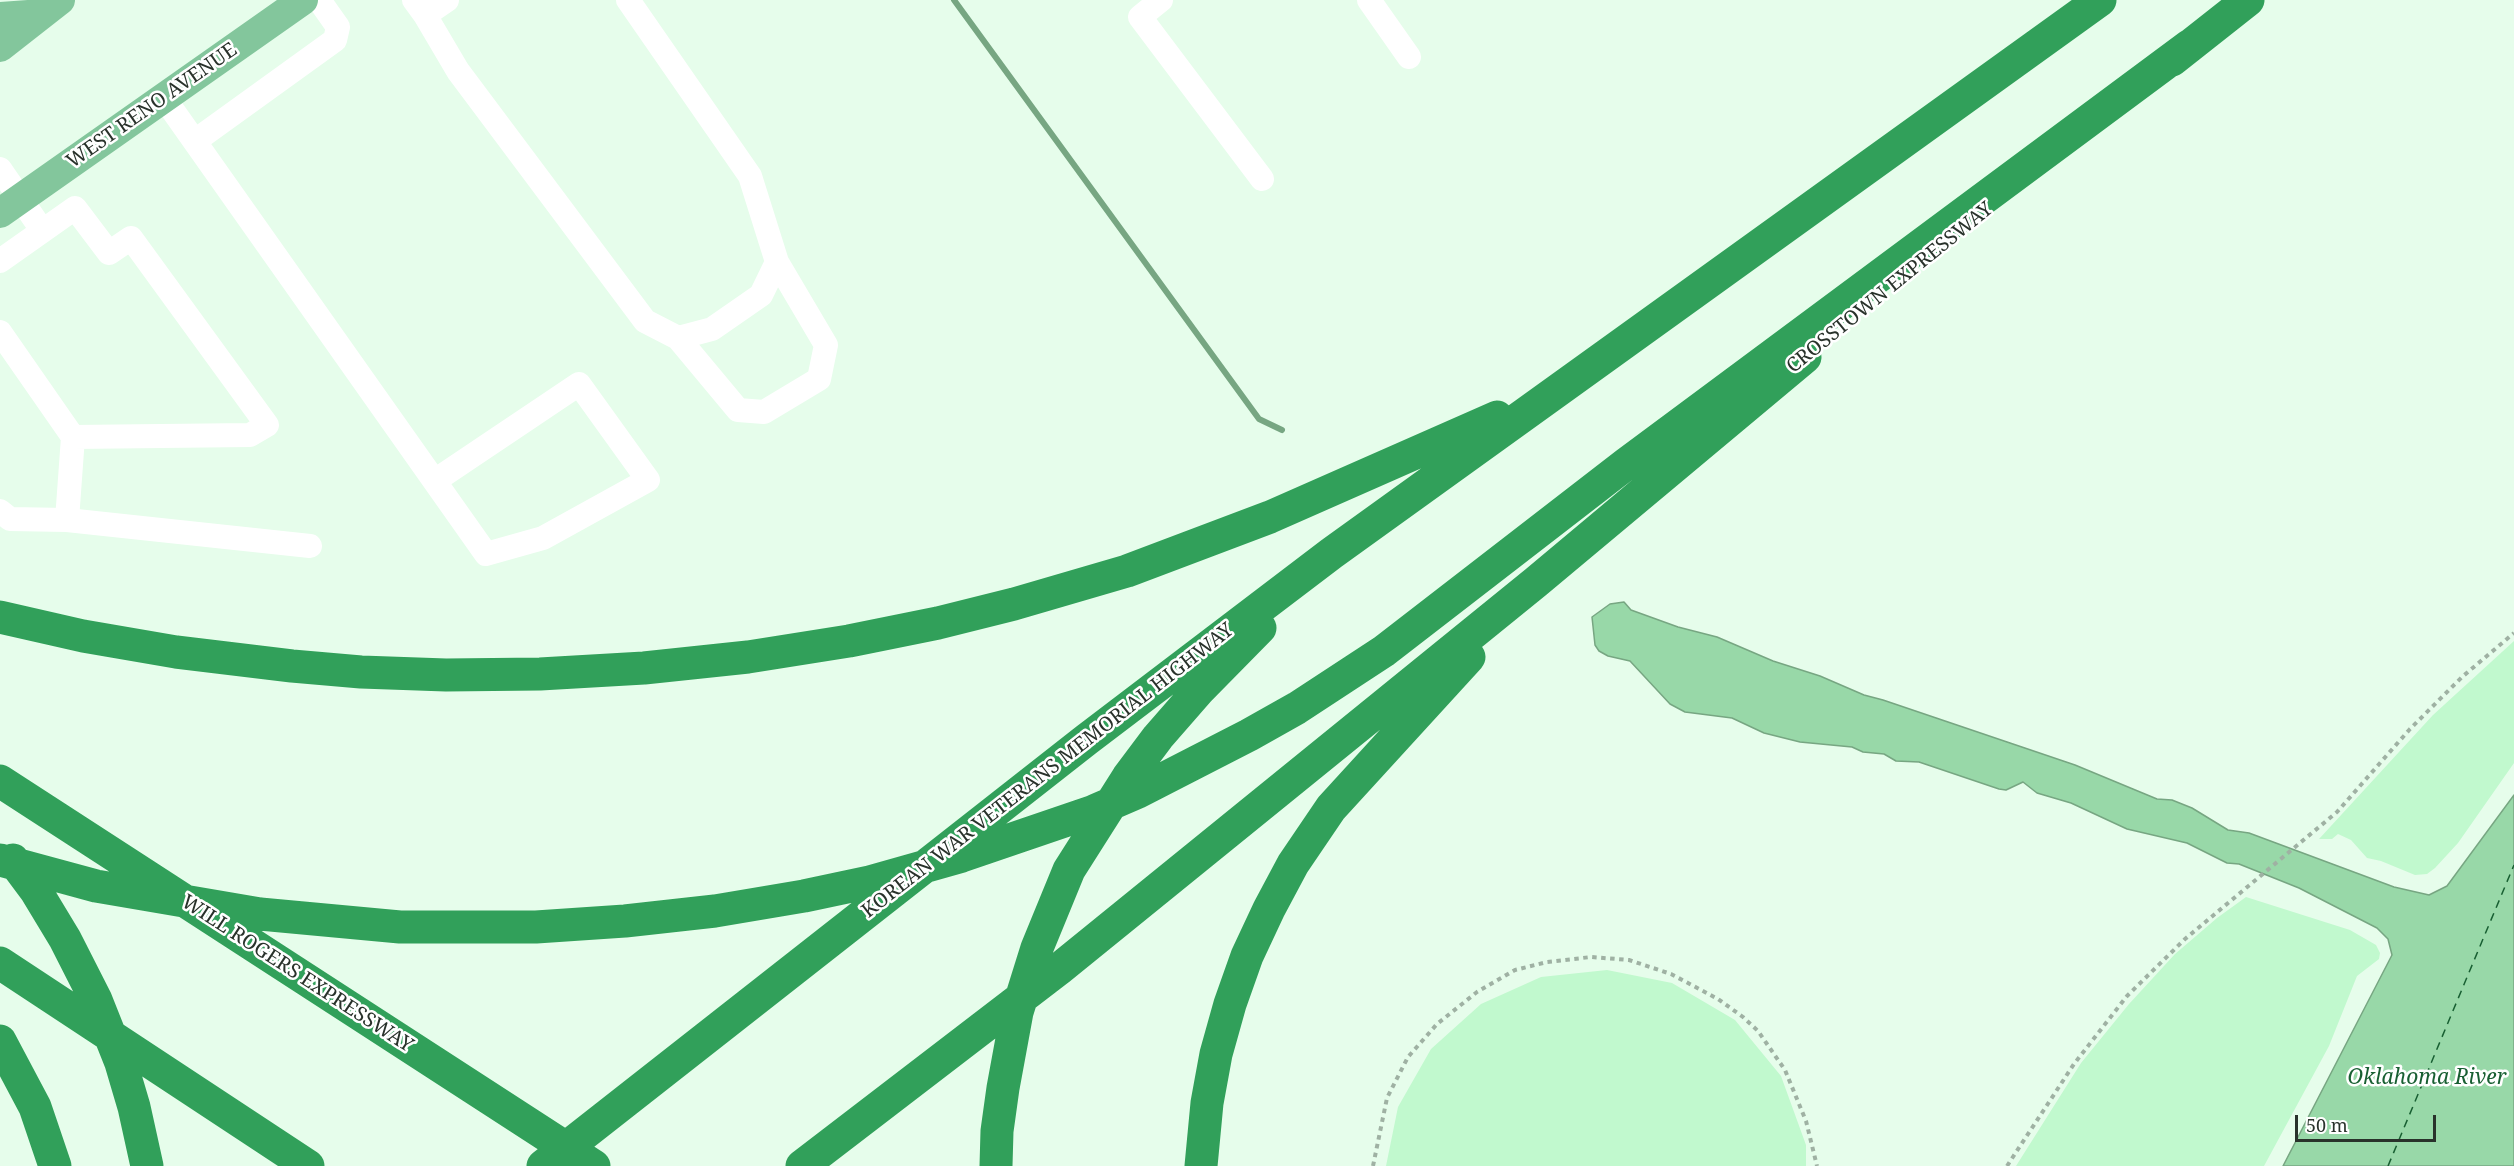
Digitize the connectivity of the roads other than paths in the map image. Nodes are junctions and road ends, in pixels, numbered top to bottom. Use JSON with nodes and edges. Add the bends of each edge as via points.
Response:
{"nodes":[{"id":1,"x":303,"y":0,"type":"edge"},
{"id":2,"x":319,"y":0,"type":"edge"},
{"id":3,"x":447,"y":0,"type":"edge"},
{"id":4,"x":628,"y":0,"type":"edge"},
{"id":5,"x":1161,"y":0,"type":"edge"},
{"id":6,"x":1369,"y":0,"type":"edge"},
{"id":7,"x":2100,"y":0,"type":"edge"},
{"id":8,"x":2248,"y":0,"type":"edge"},
{"id":9,"x":51,"y":7,"type":"edge"},
{"id":10,"x":420,"y":8,"type":"edge"},
{"id":11,"x":0,"y":17,"type":"edge"},
{"id":12,"x":2189,"y":46,"type":"junction"},
{"id":13,"x":0,"y":48,"type":"edge"},
{"id":14,"x":1409,"y":57,"type":"dead end"},
{"id":15,"x":164,"y":98,"type":"junction"},
{"id":16,"x":195,"y":141,"type":"junction"},
{"id":17,"x":0,"y":169,"type":"edge"},
{"id":18,"x":1262,"y":179,"type":"dead end"},
{"id":19,"x":10,"y":206,"type":"edge"},
{"id":20,"x":42,"y":230,"type":"junction"},
{"id":21,"x":0,"y":261,"type":"edge"},
{"id":22,"x":777,"y":262,"type":"junction"},
{"id":23,"x":0,"y":332,"type":"edge"},
{"id":24,"x":678,"y":338,"type":"junction"},
{"id":25,"x":1562,"y":387,"type":"junction"},
{"id":26,"x":73,"y":436,"type":"junction"},
{"id":27,"x":436,"y":480,"type":"junction"},
{"id":28,"x":0,"y":511,"type":"edge"},
{"id":29,"x":67,"y":520,"type":"junction"},
{"id":30,"x":310,"y":546,"type":"dead end"},
{"id":31,"x":1332,"y":553,"type":"junction"},
{"id":32,"x":1536,"y":582,"type":"junction"},
{"id":33,"x":0,"y":617,"type":"edge"},
{"id":34,"x":0,"y":781,"type":"edge"},
{"id":35,"x":0,"y":844,"type":"edge"},
{"id":36,"x":0,"y":860,"type":"edge"},
{"id":37,"x":0,"y":963,"type":"edge"},
{"id":38,"x":0,"y":1041,"type":"edge"},
{"id":39,"x":55,"y":1166,"type":"edge"},
{"id":40,"x":147,"y":1166,"type":"edge"},
{"id":41,"x":308,"y":1166,"type":"edge"},
{"id":42,"x":543,"y":1166,"type":"edge"},
{"id":43,"x":594,"y":1166,"type":"edge"},
{"id":44,"x":802,"y":1166,"type":"edge"},
{"id":45,"x":996,"y":1166,"type":"edge"},
{"id":46,"x":1201,"y":1166,"type":"edge"}],
"edges":[{"from":1,"to":15,"type":"main road","name":"WEST RENO AVENUE"},
{"from":2,"to":16,"type":"street","via":[[338,27],[335,40]]},
{"from":3,"to":10,"type":"street"},
{"from":4,"to":22,"type":"street","via":[[750,176]]},
{"from":5,"to":18,"type":"street","via":[[1140,17]]},
{"from":6,"to":14,"type":"street"},
{"from":7,"to":25,"type":"highway"},
{"from":8,"to":12,"type":"highway","name":"CROSSTOWN EXPRESSWAY"},
{"from":9,"to":11,"type":"main road"},
{"from":9,"to":13,"type":"main road"},
{"from":10,"to":24,"type":"street","via":[[458,71],[645,321]]},
{"from":12,"to":32,"type":"highway","name":"CROSSTOWN EXPRESSWAY","via":[[1765,389]]},
{"from":12,"to":36,"type":"highway","via":[[1626,464],[1384,651],[1249,735],[1094,811],[962,856],[804,896],[715,911],[537,927],[400,927],[260,914],[96,886]]},
{"from":15,"to":16,"type":"street"},
{"from":15,"to":19,"type":"main road","name":"WEST RENO AVENUE"},
{"from":16,"to":27,"type":"street"},
{"from":17,"to":19,"type":"street"},
{"from":19,"to":20,"type":"street"},
{"from":20,"to":21,"type":"street"},
{"from":20,"to":26,"type":"street","via":[[75,208],[109,253],[131,238],[267,425],[250,435]]},
{"from":22,"to":24,"type":"street","via":[[761,295],[712,329]]},
{"from":22,"to":24,"type":"street","via":[[826,345],[819,379],[764,412],[738,410]]},
{"from":23,"to":26,"type":"street"},
{"from":25,"to":31,"type":"highway","name":"KOREAN WAR VETERANS MEMORIAL HIGHWAY"},
{"from":25,"to":33,"type":"highway","via":[[1270,518],[1127,571],[938,623],[748,657],[540,674],[361,672],[176,652]]},
{"from":26,"to":29,"type":"street"},
{"from":27,"to":27,"type":"street","via":[[486,554],[543,538],[648,480],[579,384]]},
{"from":28,"to":29,"type":"street","via":[[10,519]]},
{"from":29,"to":30,"type":"street"},
{"from":31,"to":42,"type":"highway","name":"KOREAN WAR VETERANS MEMORIAL HIGHWAY","via":[[1086,740]]},
{"from":31,"to":45,"type":"highway","via":[[1184,706],[1128,777],[1070,870],[1017,1012],[997,1131]]},
{"from":32,"to":44,"type":"highway","via":[[1059,969]]},
{"from":32,"to":46,"type":"highway","via":[[1355,781],[1293,864],[1256,937],[1230,1004],[1207,1103]]},
{"from":34,"to":43,"type":"highway","name":"WILL ROGERS EXPRESSWAY"},
{"from":35,"to":40,"type":"highway","via":[[36,891],[96,1000],[121,1063]]},
{"from":37,"to":41,"type":"highway"},
{"from":38,"to":39,"type":"highway","via":[[30,1096]]}]}
